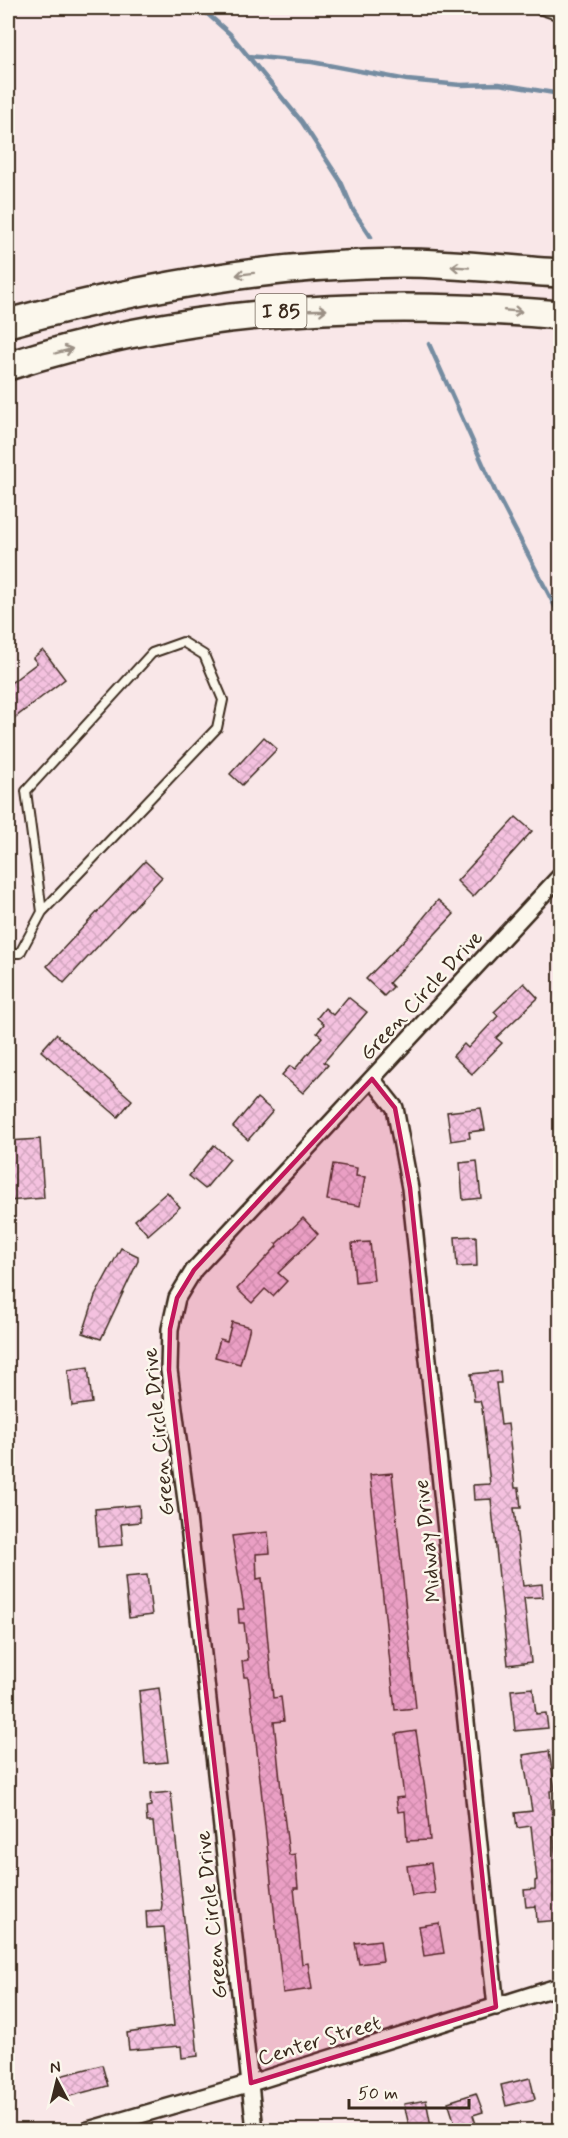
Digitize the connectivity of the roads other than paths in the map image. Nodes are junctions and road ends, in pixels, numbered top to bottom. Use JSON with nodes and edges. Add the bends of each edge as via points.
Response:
{"nodes":[{"id":1,"x":536,"y":8,"type":"edge"},
{"id":2,"x":561,"y":16,"type":"edge"},
{"id":3,"x":561,"y":273,"type":"edge"},
{"id":4,"x":561,"y":315,"type":"edge"},
{"id":5,"x":8,"y":323,"type":"edge"},
{"id":6,"x":8,"y":366,"type":"edge"},
{"id":7,"x":561,"y":876,"type":"edge"},
{"id":8,"x":42,"y":912,"type":"junction"},
{"id":9,"x":8,"y":953,"type":"edge"},
{"id":10,"x":372,"y":1079,"type":"junction"},
{"id":11,"x":561,"y":1986,"type":"edge"},
{"id":12,"x":496,"y":2007,"type":"junction"},
{"id":13,"x":251,"y":2083,"type":"junction"},
{"id":14,"x":88,"y":2130,"type":"edge"},
{"id":15,"x":255,"y":2130,"type":"edge"}],
"edges":[{"from":1,"to":2,"type":"lane"},
{"from":3,"to":5,"type":"highway","number":"I 85","one_way":true,"via":[[403,263],[320,267],[141,290]]},
{"from":6,"to":4,"type":"highway","number":"I 85","one_way":true,"via":[[172,326],[286,311],[403,306]]},
{"from":7,"to":10,"type":"street","name":"Green Circle Drive"},
{"from":8,"to":8,"type":"lane","via":[[217,728],[223,700],[204,655],[183,642],[152,653],[26,791]]},
{"from":8,"to":9,"type":"lane","via":[[20,953]]},
{"from":10,"to":12,"type":"street","name":"Midway Drive","via":[[394,1108],[410,1188]]},
{"from":10,"to":13,"type":"street","name":"Green Circle Drive","via":[[194,1269],[177,1299],[170,1329],[169,1370]]},
{"from":11,"to":12,"type":"street","name":"Center Street"},
{"from":12,"to":13,"type":"street","name":"Center Street"},
{"from":13,"to":14,"type":"street","name":"Center Street"},
{"from":13,"to":15,"type":"street","name":"Green Circle Drive"}]}
